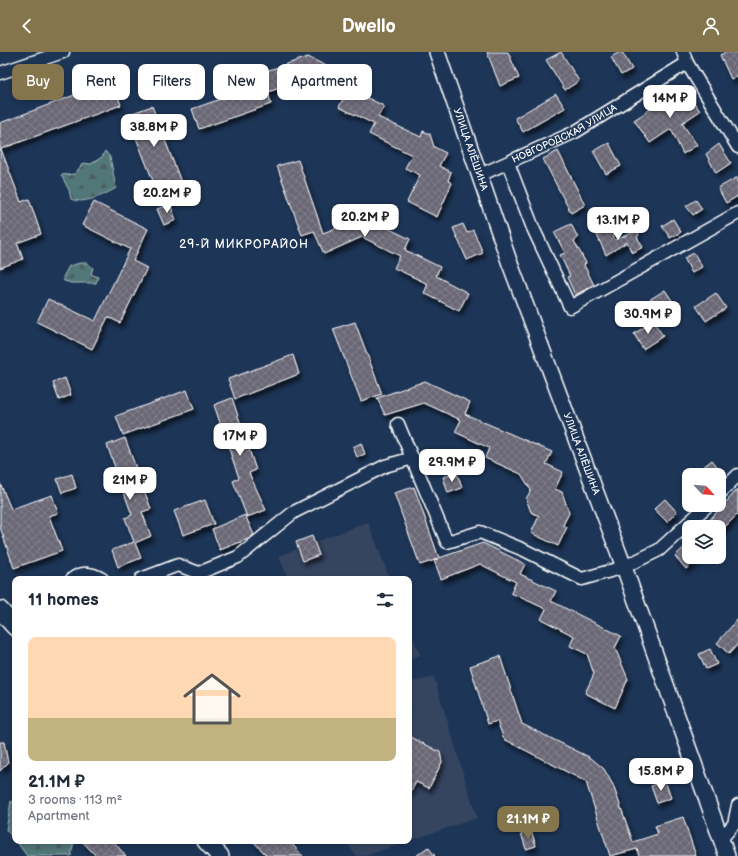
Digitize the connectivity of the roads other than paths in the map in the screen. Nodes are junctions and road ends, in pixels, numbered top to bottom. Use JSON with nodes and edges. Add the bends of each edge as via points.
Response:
{"nodes":[{"id":1,"x":63,"y":52,"type":"edge"},
{"id":2,"x":437,"y":52,"type":"edge"},
{"id":3,"x":685,"y":57,"type":"edge"},
{"id":4,"x":0,"y":73,"type":"edge"},
{"id":5,"x":738,"y":147,"type":"edge"},
{"id":6,"x":508,"y":163,"type":"junction"},
{"id":7,"x":480,"y":175,"type":"junction"},
{"id":8,"x":738,"y":213,"type":"edge"},
{"id":9,"x":398,"y":424,"type":"dead end"},
{"id":10,"x":413,"y":458,"type":"junction"},
{"id":11,"x":738,"y":475,"type":"edge"},
{"id":12,"x":726,"y":487,"type":"edge"},
{"id":13,"x":700,"y":512,"type":"edge"},
{"id":14,"x":624,"y":567,"type":"junction"},
{"id":15,"x":77,"y":576,"type":"edge"},
{"id":16,"x":97,"y":576,"type":"edge"},
{"id":17,"x":149,"y":576,"type":"edge"},
{"id":18,"x":0,"y":610,"type":"edge"},
{"id":19,"x":12,"y":624,"type":"edge"},
{"id":20,"x":738,"y":805,"type":"edge"},
{"id":21,"x":721,"y":839,"type":"junction"},
{"id":22,"x":209,"y":844,"type":"edge"},
{"id":23,"x":220,"y":856,"type":"edge"},
{"id":24,"x":727,"y":856,"type":"edge"}],
"edges":[{"from":1,"to":4,"type":"street"},
{"from":2,"to":7,"type":"street","name":"УЛИЦА АЛЁШИНА"},
{"from":3,"to":5,"type":"street"},
{"from":3,"to":6,"type":"street","name":"НОВГОРОДСКАЯ УЛИЦА","via":[[683,67],[574,132]]},
{"from":6,"to":7,"type":"street","name":"НОВГОРОДСКАЯ УЛИЦА"},
{"from":6,"to":8,"type":"street","via":[[533,228],[570,307]]},
{"from":7,"to":14,"type":"street","name":"УЛИЦА АЛЁШИНА","via":[[509,261]]},
{"from":9,"to":10,"type":"street"},
{"from":10,"to":14,"type":"street","via":[[447,542],[480,532],[524,550],[582,579]]},
{"from":10,"to":17,"type":"street","via":[[385,466],[294,512],[238,557],[199,573],[178,565]]},
{"from":11,"to":12,"type":"street"},
{"from":13,"to":14,"type":"street","via":[[659,550]]},
{"from":14,"to":21,"type":"street","name":"УЛИЦА АЛЁШИНА"},
{"from":15,"to":16,"type":"street"},
{"from":18,"to":19,"type":"main road"},
{"from":20,"to":21,"type":"street","via":[[734,824]]},
{"from":21,"to":24,"type":"street","name":"УЛИЦА АЛЁШИНА"},
{"from":22,"to":23,"type":"main road"}]}
